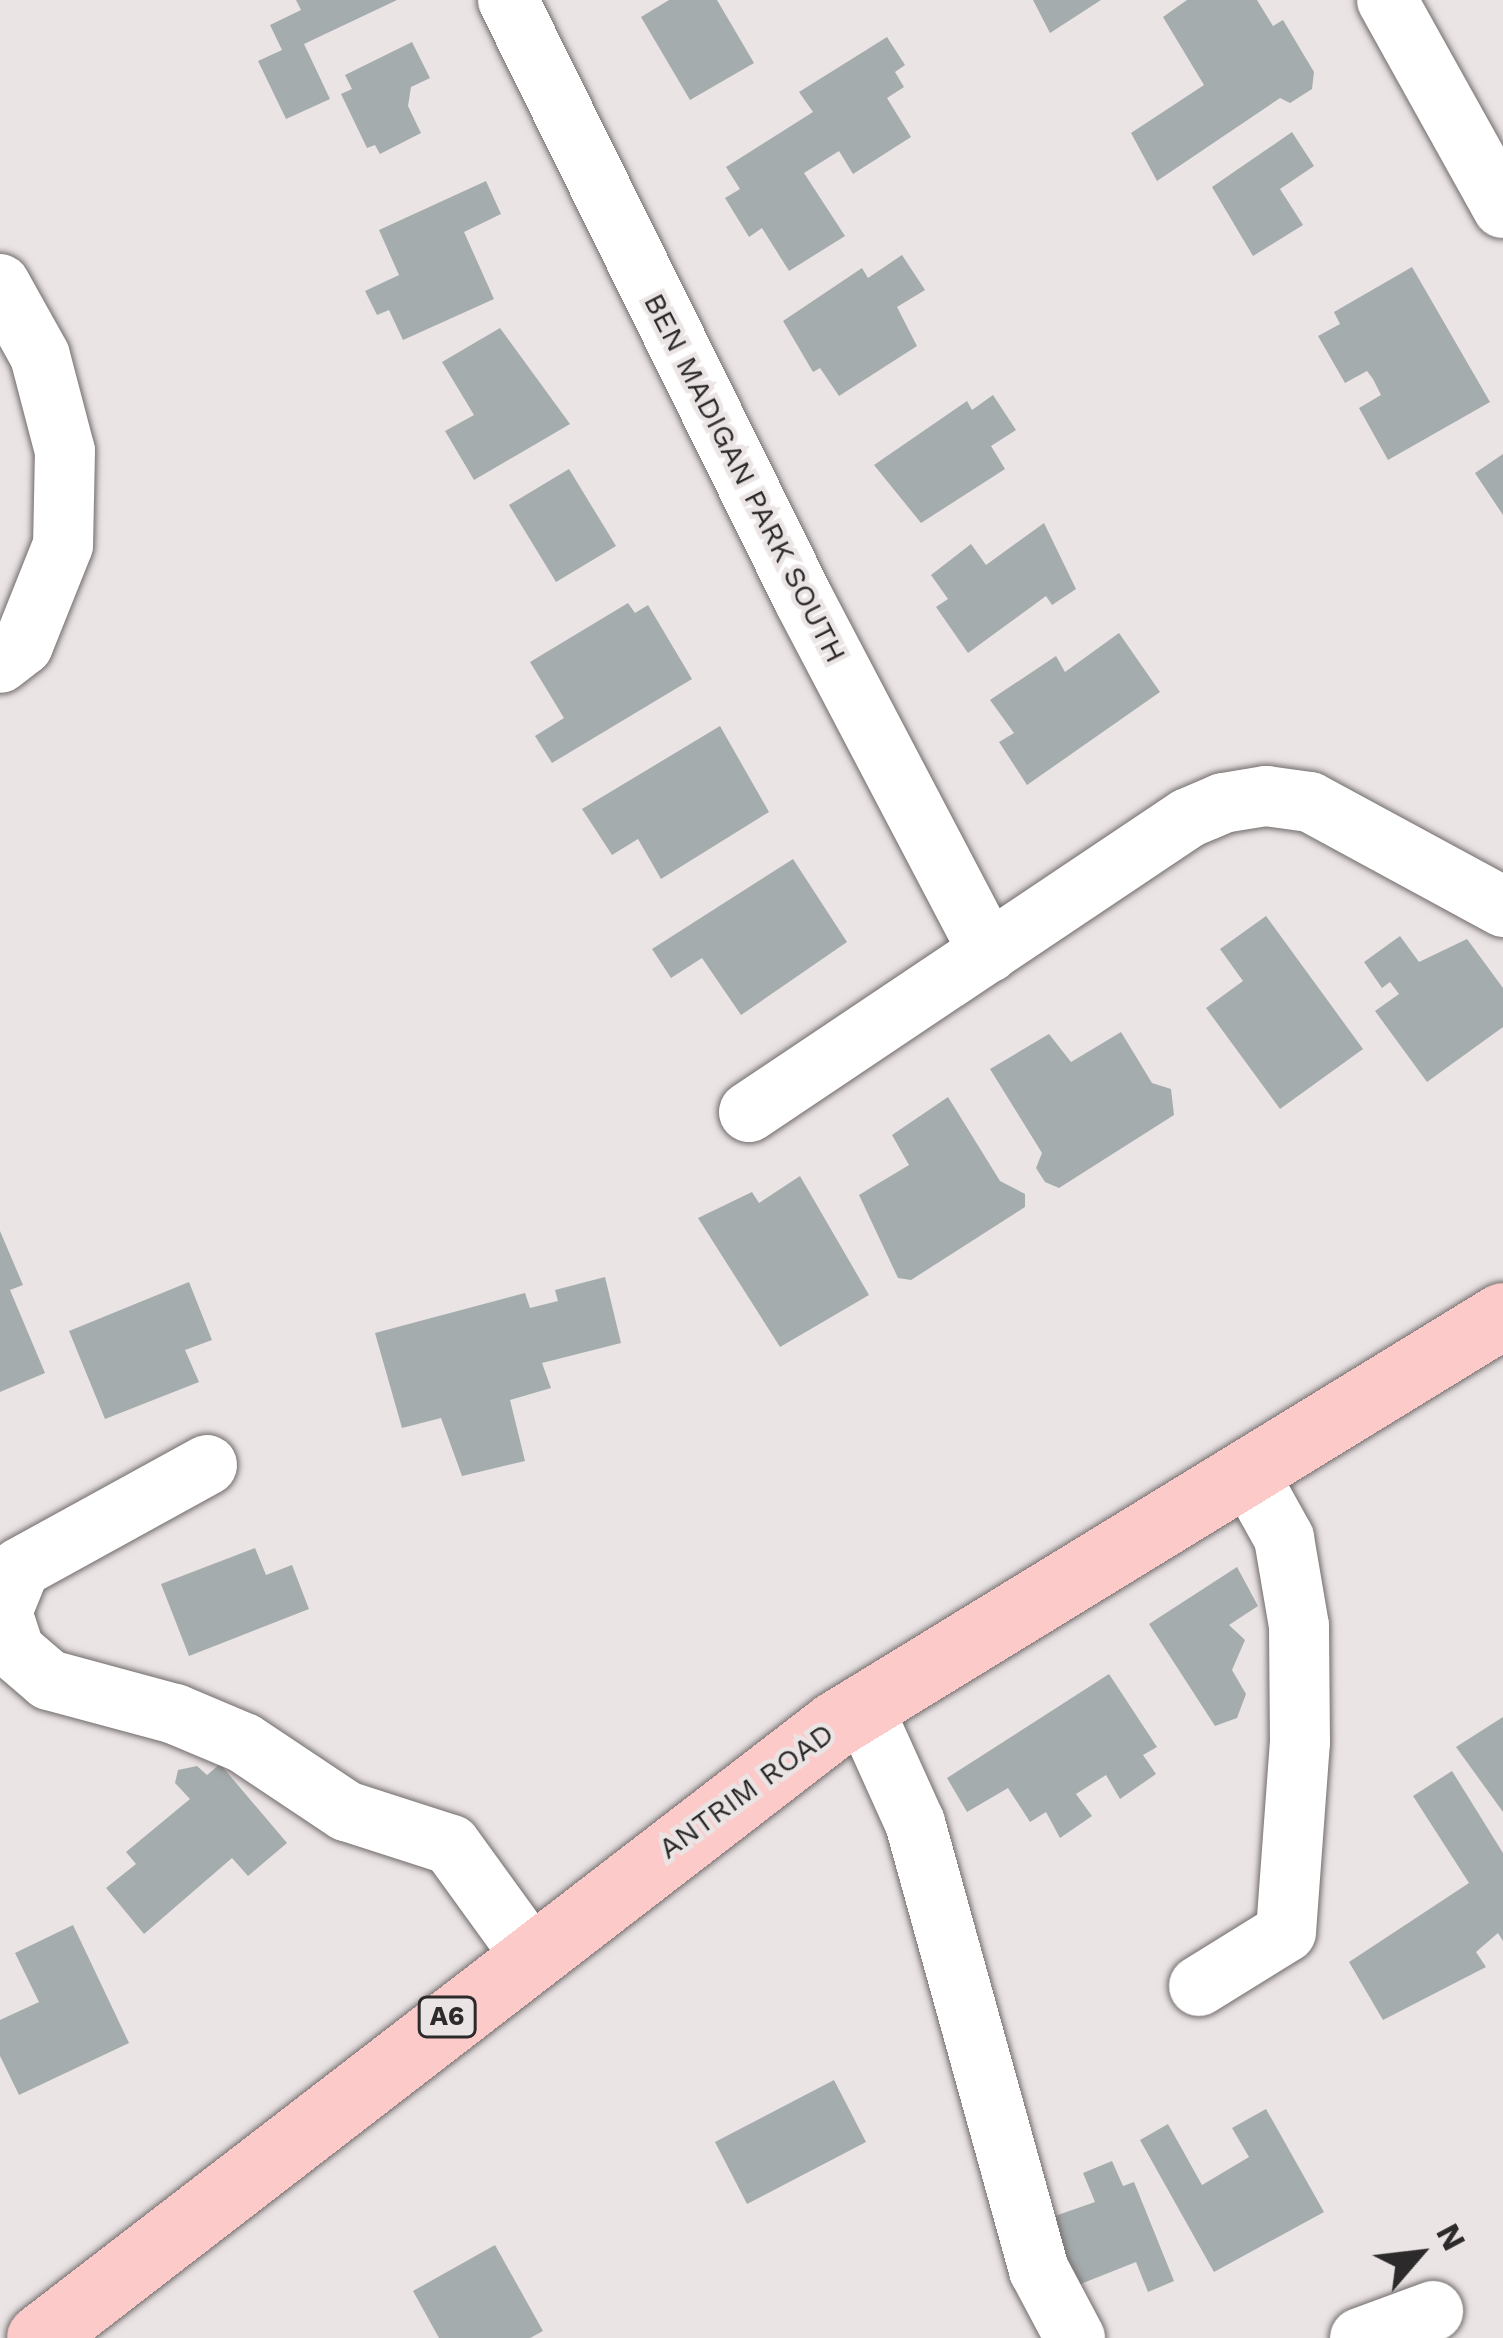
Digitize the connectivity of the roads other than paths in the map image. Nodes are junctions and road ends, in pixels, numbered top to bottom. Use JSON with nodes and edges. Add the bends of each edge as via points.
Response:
{"nodes":[{"id":1,"x":508,"y":0,"type":"edge"},
{"id":2,"x":1387,"y":0,"type":"edge"},
{"id":3,"x":1503,"y":208,"type":"edge"},
{"id":4,"x":0,"y":284,"type":"edge"},
{"id":5,"x":0,"y":663,"type":"edge"},
{"id":6,"x":1503,"y":908,"type":"edge"},
{"id":7,"x":989,"y":952,"type":"junction"},
{"id":8,"x":749,"y":1112,"type":"dead end"},
{"id":9,"x":1503,"y":1316,"type":"edge"},
{"id":10,"x":207,"y":1465,"type":"dead end"},
{"id":11,"x":1249,"y":1474,"type":"junction"},
{"id":12,"x":863,"y":1708,"type":"junction"},
{"id":13,"x":530,"y":1954,"type":"junction"},
{"id":14,"x":1199,"y":1986,"type":"dead end"},
{"id":15,"x":1432,"y":2311,"type":"dead end"},
{"id":16,"x":40,"y":2338,"type":"edge"},
{"id":17,"x":1075,"y":2338,"type":"edge"},
{"id":18,"x":1360,"y":2338,"type":"edge"}],
"edges":[{"from":1,"to":7,"type":"street","name":"BEN MADIGAN PARK SOUTH","via":[[804,600]]},
{"from":2,"to":3,"type":"street"},
{"from":4,"to":5,"type":"street","via":[[40,356],[65,451],[63,545],[23,645]]},
{"from":6,"to":7,"type":"street","via":[[1310,802],[1266,796],[1187,818]]},
{"from":7,"to":8,"type":"street"},
{"from":9,"to":11,"type":"main road","name":"ANTRIM ROAD","number":"A6"},
{"from":10,"to":13,"type":"street","via":[[20,1568],[2,1612],[14,1650],[49,1680],[244,1742],[346,1811],[451,1845]]},
{"from":11,"to":12,"type":"main road","name":"ANTRIM ROAD","number":"A6"},
{"from":11,"to":14,"type":"street","via":[[1284,1538],[1299,1626],[1286,1932]]},
{"from":12,"to":13,"type":"main road","name":"ANTRIM ROAD","number":"A6"},
{"from":12,"to":17,"type":"street","via":[[915,1823],[1039,2270]]},
{"from":13,"to":16,"type":"main road","name":"ANTRIM ROAD","number":"A6","via":[[109,2292]]},
{"from":15,"to":18,"type":"street"}]}
